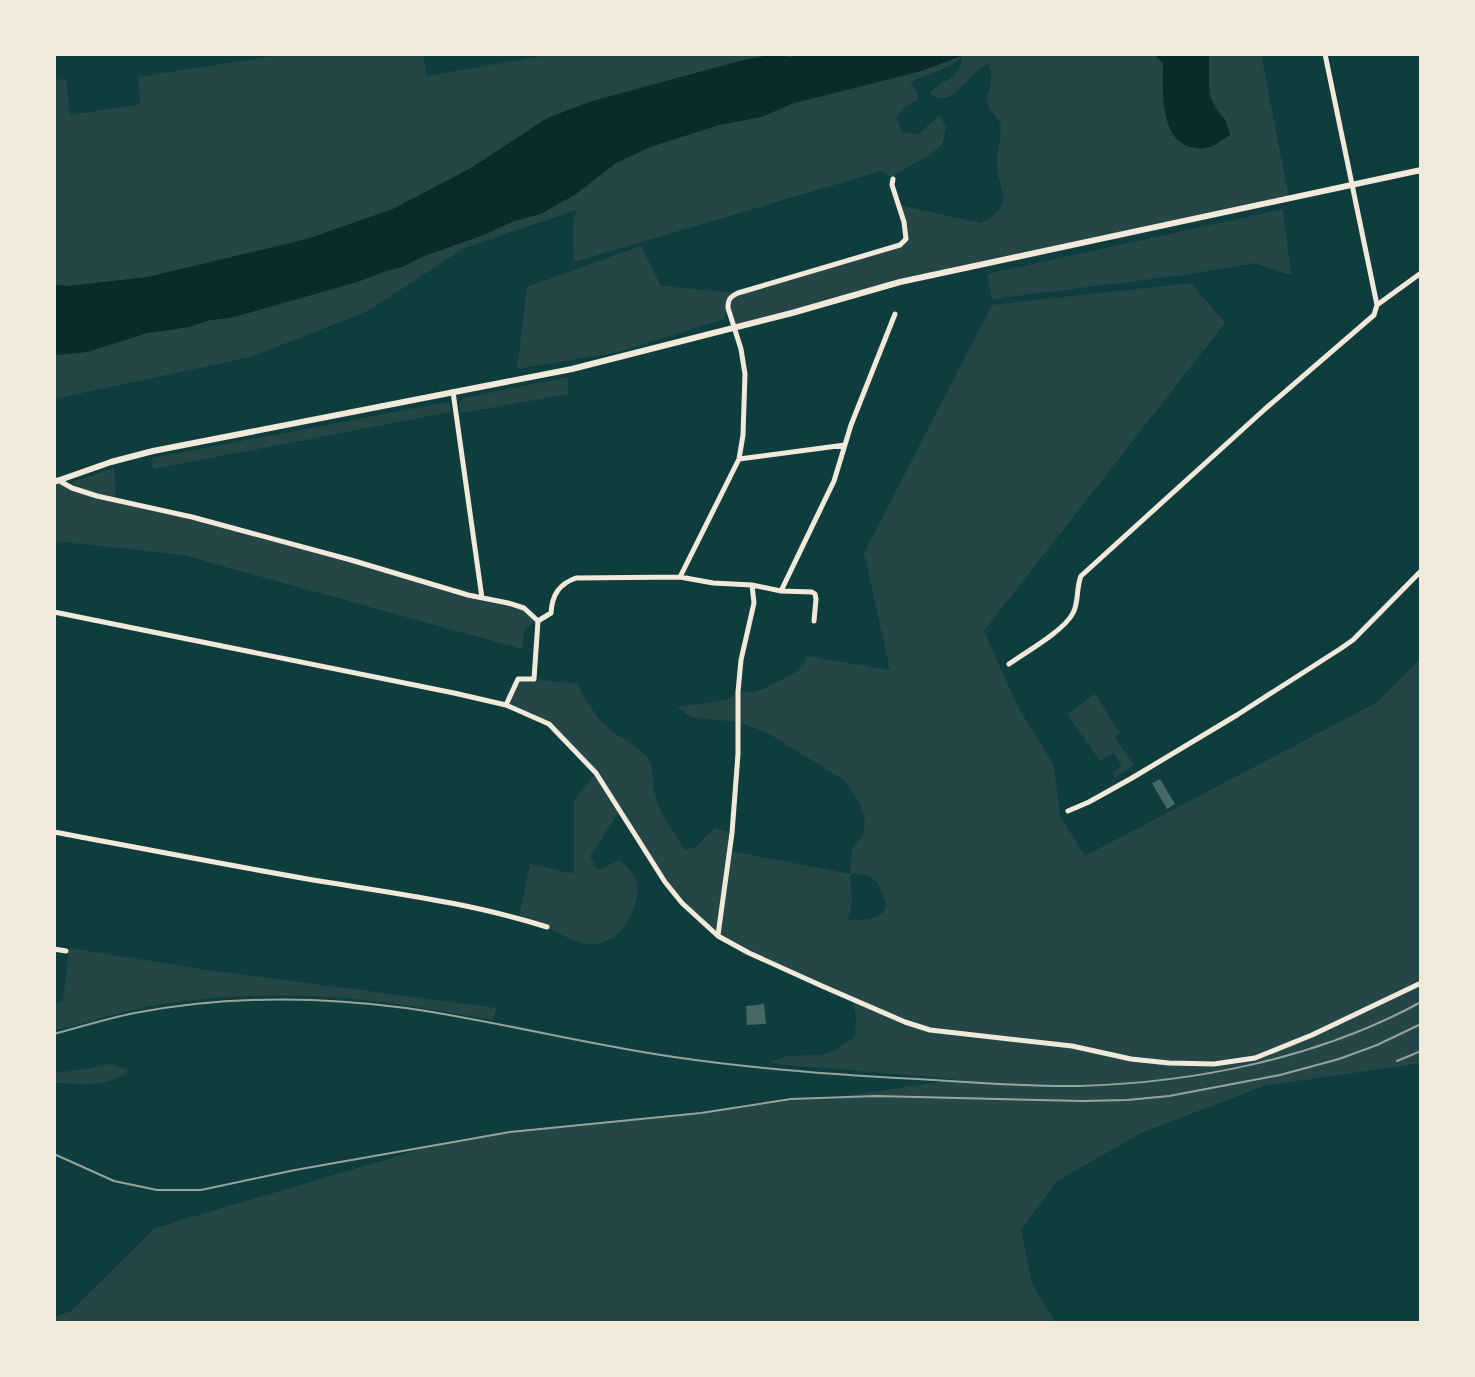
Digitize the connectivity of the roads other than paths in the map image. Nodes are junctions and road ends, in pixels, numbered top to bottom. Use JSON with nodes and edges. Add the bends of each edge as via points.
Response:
{"nodes":[{"id":1,"x":1325,"y":54,"type":"edge"},
{"id":2,"x":1421,"y":170,"type":"edge"},
{"id":3,"x":893,"y":179,"type":"dead end"},
{"id":4,"x":1351,"y":184,"type":"junction"},
{"id":5,"x":1421,"y":273,"type":"edge"},
{"id":6,"x":1377,"y":305,"type":"junction"},
{"id":7,"x":895,"y":314,"type":"dead end"},
{"id":8,"x":734,"y":328,"type":"junction"},
{"id":9,"x":453,"y":392,"type":"junction"},
{"id":10,"x":845,"y":445,"type":"junction"},
{"id":11,"x":739,"y":459,"type":"junction"},
{"id":12,"x":56,"y":481,"type":"edge"},
{"id":13,"x":1421,"y":571,"type":"edge"},
{"id":14,"x":680,"y":577,"type":"junction"},
{"id":15,"x":752,"y":585,"type":"junction"},
{"id":16,"x":781,"y":591,"type":"junction"},
{"id":17,"x":482,"y":598,"type":"junction"},
{"id":18,"x":54,"y":612,"type":"edge"},
{"id":19,"x":538,"y":621,"type":"junction"},
{"id":20,"x":814,"y":621,"type":"dead end"},
{"id":21,"x":1009,"y":664,"type":"dead end"},
{"id":22,"x":506,"y":705,"type":"junction"},
{"id":23,"x":1068,"y":811,"type":"dead end"},
{"id":24,"x":54,"y":832,"type":"edge"},
{"id":25,"x":547,"y":927,"type":"dead end"},
{"id":26,"x":718,"y":936,"type":"junction"},
{"id":27,"x":54,"y":949,"type":"edge"},
{"id":28,"x":66,"y":951,"type":"dead end"},
{"id":29,"x":1421,"y":983,"type":"edge"}],
"edges":[{"from":1,"to":4,"type":"street"},
{"from":2,"to":4,"type":"street"},
{"from":3,"to":8,"type":"street","via":[[906,239],[900,245],[731,297],[728,308]]},
{"from":4,"to":6,"type":"street"},
{"from":4,"to":8,"type":"street","via":[[900,282]]},
{"from":5,"to":6,"type":"street"},
{"from":6,"to":21,"type":"street","via":[[1374,315],[1081,576],[1075,611],[1066,624]]},
{"from":7,"to":10,"type":"street"},
{"from":8,"to":9,"type":"street","via":[[572,369]]},
{"from":8,"to":11,"type":"street","via":[[745,374]]},
{"from":9,"to":12,"type":"street","via":[[153,451]]},
{"from":9,"to":17,"type":"street"},
{"from":10,"to":11,"type":"street"},
{"from":10,"to":16,"type":"street","via":[[834,481]]},
{"from":11,"to":14,"type":"street"},
{"from":12,"to":17,"type":"street"},
{"from":13,"to":23,"type":"street","via":[[1340,649],[1132,778]]},
{"from":14,"to":15,"type":"street"},
{"from":14,"to":19,"type":"street","via":[[576,578],[560,587],[551,613]]},
{"from":15,"to":16,"type":"street"},
{"from":15,"to":26,"type":"street","via":[[754,603],[738,692],[732,833]]},
{"from":16,"to":20,"type":"street","via":[[815,594]]},
{"from":17,"to":19,"type":"street","via":[[524,608]]},
{"from":18,"to":22,"type":"street"},
{"from":19,"to":22,"type":"street","via":[[534,679],[518,679]]},
{"from":22,"to":26,"type":"street","via":[[549,724],[586,761],[665,882]]},
{"from":24,"to":25,"type":"street","via":[[446,902]]},
{"from":26,"to":29,"type":"street","via":[[930,1030],[1169,1063],[1255,1058]]},
{"from":27,"to":28,"type":"street"}]}
